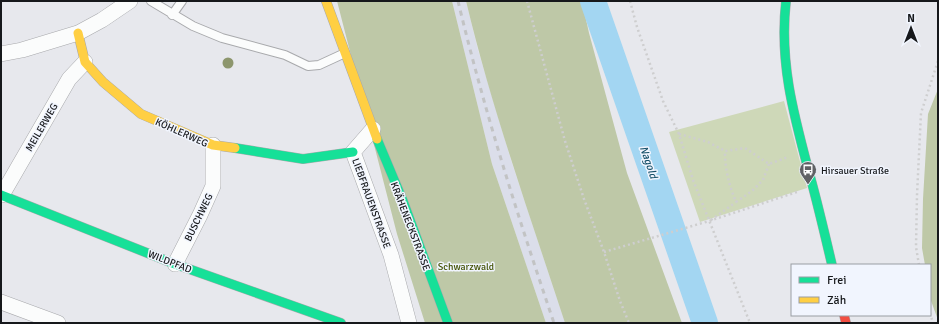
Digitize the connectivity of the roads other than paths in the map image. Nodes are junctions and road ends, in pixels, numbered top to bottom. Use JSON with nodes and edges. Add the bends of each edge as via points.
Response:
{"nodes":[{"id":1,"x":130,"y":1,"type":"edge"},
{"id":2,"x":151,"y":1,"type":"edge"},
{"id":3,"x":182,"y":1,"type":"edge"},
{"id":4,"x":326,"y":1,"type":"edge"},
{"id":5,"x":786,"y":1,"type":"edge"},
{"id":6,"x":172,"y":15,"type":"junction"},
{"id":7,"x":78,"y":33,"type":"junction"},
{"id":8,"x":345,"y":52,"type":"junction"},
{"id":9,"x":1,"y":54,"type":"edge"},
{"id":10,"x":84,"y":62,"type":"junction"},
{"id":11,"x":373,"y":129,"type":"junction"},
{"id":12,"x":213,"y":145,"type":"junction"},
{"id":13,"x":353,"y":152,"type":"junction"},
{"id":14,"x":2,"y":195,"type":"edge"},
{"id":15,"x":175,"y":264,"type":"junction"},
{"id":16,"x":832,"y":264,"type":"edge"},
{"id":17,"x":1,"y":302,"type":"edge"},
{"id":18,"x":58,"y":323,"type":"edge"},
{"id":19,"x":341,"y":323,"type":"edge"},
{"id":20,"x":409,"y":323,"type":"edge"},
{"id":21,"x":448,"y":323,"type":"edge"}],
"edges":[{"from":1,"to":7,"type":"street"},
{"from":2,"to":6,"type":"lane"},
{"from":3,"to":6,"type":"lane"},
{"from":4,"to":8,"type":"street"},
{"from":5,"to":16,"type":"street","via":[[783,32],[790,99]]},
{"from":6,"to":8,"type":"lane","via":[[222,38],[285,55],[308,66],[320,65]]},
{"from":7,"to":9,"type":"street"},
{"from":7,"to":10,"type":"street"},
{"from":8,"to":11,"type":"street"},
{"from":10,"to":12,"type":"street","name":"KÖHLERWEG","via":[[141,114]]},
{"from":10,"to":14,"type":"street","name":"MEILERWEG","via":[[69,79]]},
{"from":11,"to":13,"type":"street","name":"LIEBFRAUENSTRASSE"},
{"from":11,"to":21,"type":"street","name":"KRÄHENECKSTRASSE","via":[[403,201]]},
{"from":12,"to":13,"type":"street","name":"KÖHLERWEG","via":[[303,159]]},
{"from":12,"to":15,"type":"street","name":"BUSCHWEG","via":[[213,186]]},
{"from":13,"to":20,"type":"street","name":"LIEBFRAUENSTRASSE","via":[[391,255]]},
{"from":14,"to":15,"type":"street","name":"WILDPFAD"},
{"from":15,"to":19,"type":"street","name":"WILDPFAD"},
{"from":17,"to":18,"type":"street"}]}
